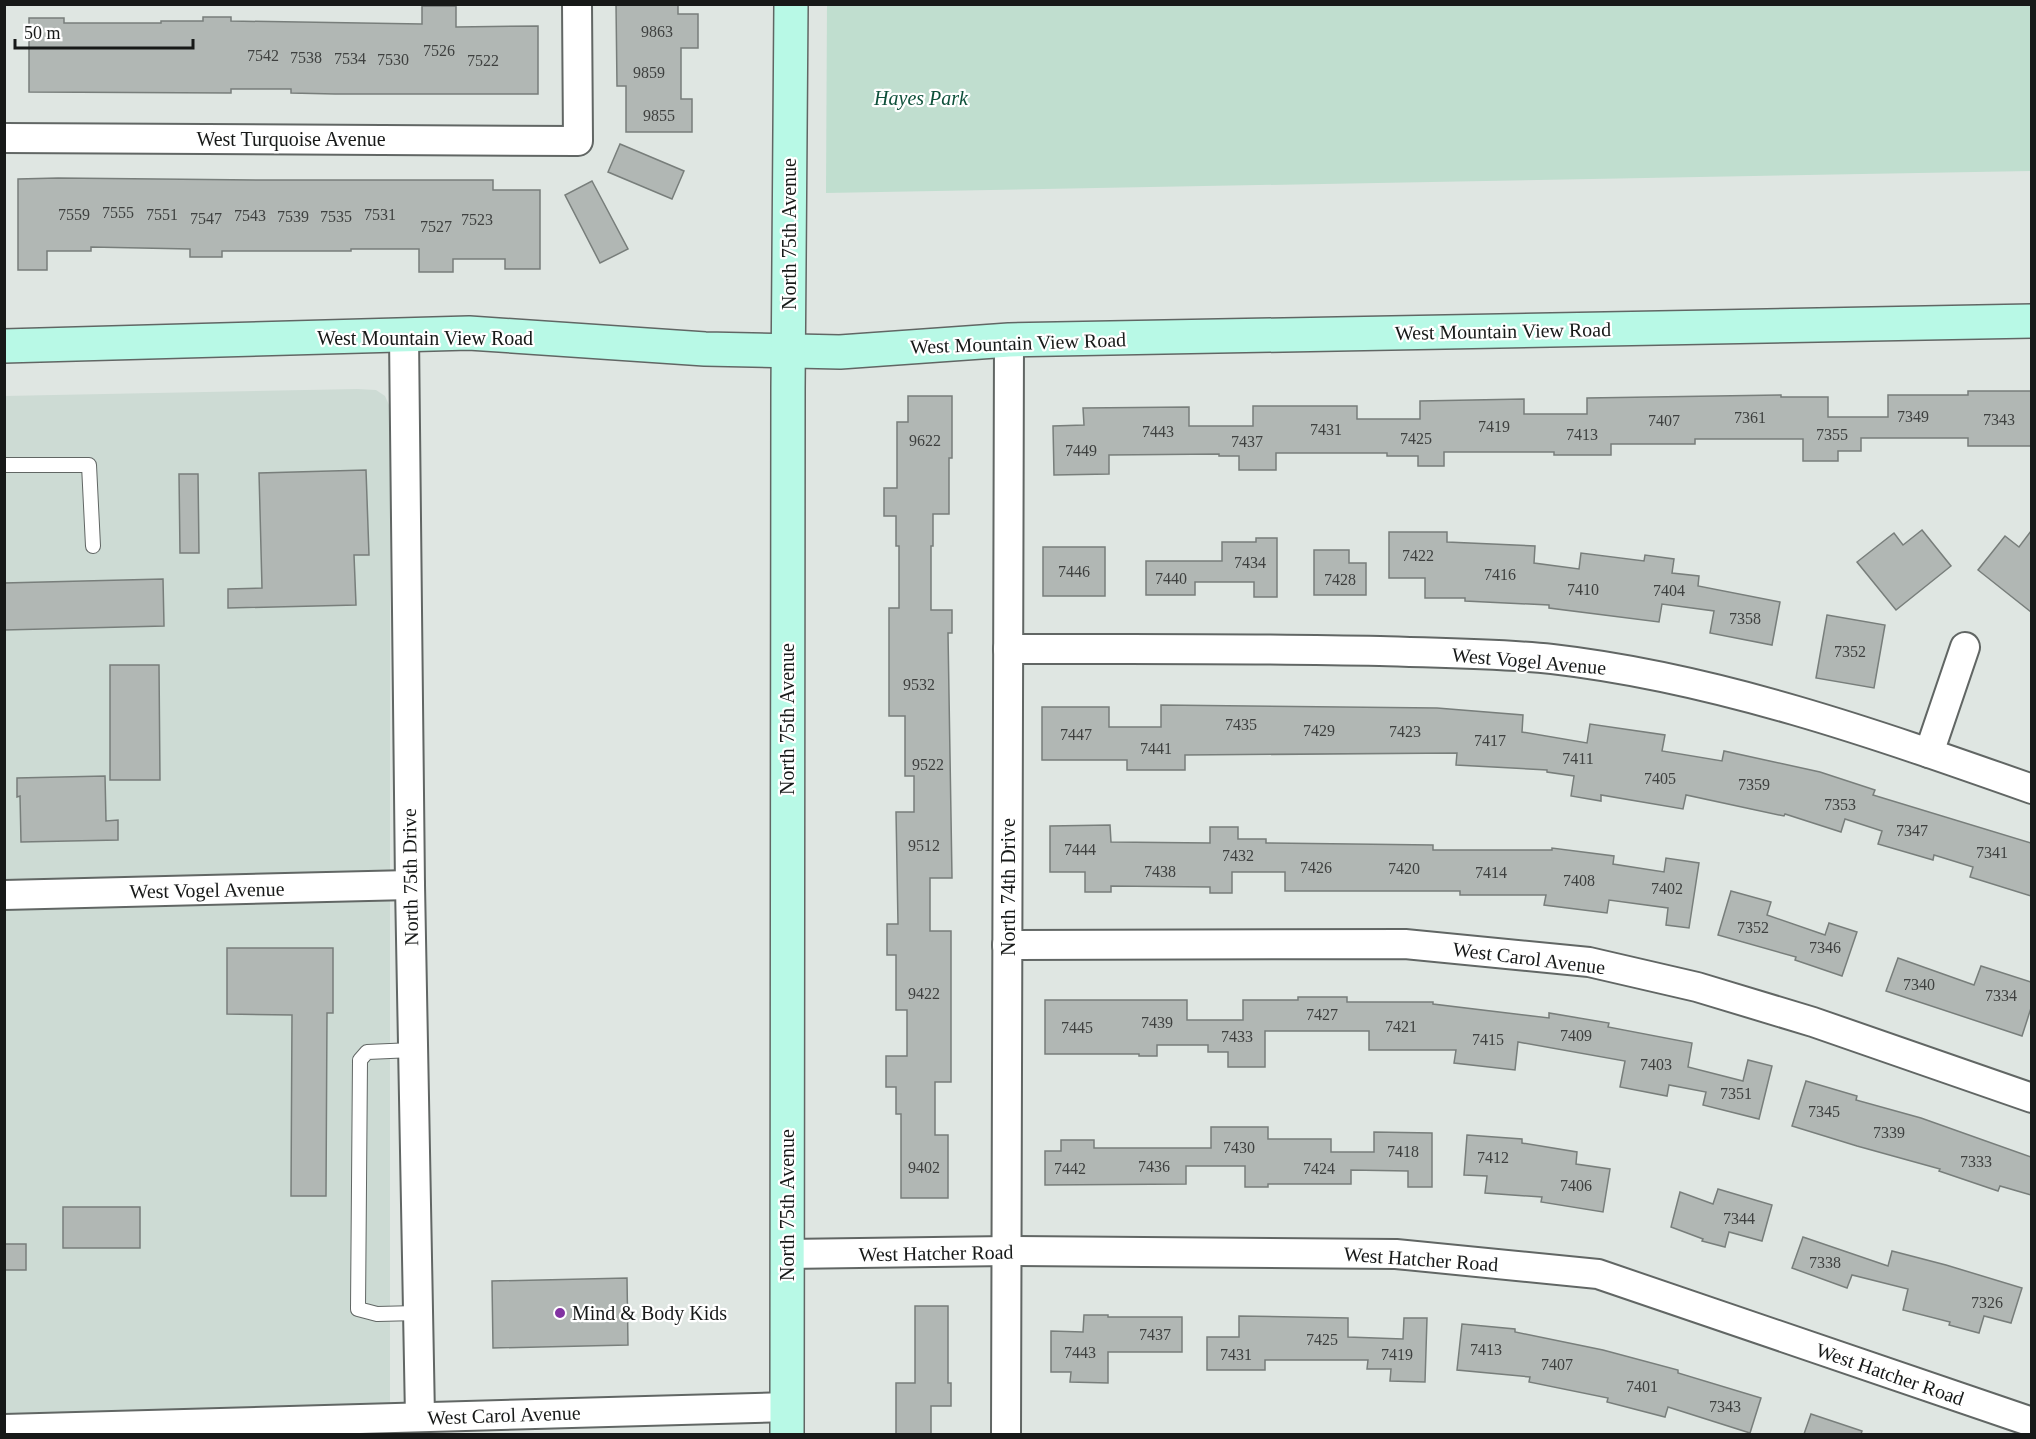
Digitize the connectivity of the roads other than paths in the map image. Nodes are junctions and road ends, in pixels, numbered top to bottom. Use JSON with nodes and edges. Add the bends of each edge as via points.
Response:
{"nodes":[{"id":1,"x":577,"y":4,"type":"edge"},
{"id":2,"x":790,"y":4,"type":"edge"},
{"id":3,"x":4,"y":138,"type":"edge"},
{"id":4,"x":2031,"y":321,"type":"edge"},
{"id":5,"x":404,"y":336,"type":"junction"},
{"id":6,"x":1009,"y":340,"type":"junction"},
{"id":7,"x":4,"y":346,"type":"edge"},
{"id":8,"x":788,"y":351,"type":"junction"},
{"id":9,"x":4,"y":465,"type":"edge"},
{"id":10,"x":93,"y":546,"type":"dead end"},
{"id":11,"x":1965,"y":647,"type":"dead end"},
{"id":12,"x":1008,"y":649,"type":"junction"},
{"id":13,"x":1929,"y":753,"type":"junction"},
{"id":14,"x":2031,"y":789,"type":"edge"},
{"id":15,"x":410,"y":885,"type":"junction"},
{"id":16,"x":4,"y":895,"type":"edge"},
{"id":17,"x":1007,"y":945,"type":"junction"},
{"id":18,"x":413,"y":1050,"type":"junction"},
{"id":19,"x":2031,"y":1098,"type":"edge"},
{"id":20,"x":1007,"y":1251,"type":"junction"},
{"id":21,"x":786,"y":1254,"type":"junction"},
{"id":22,"x":417,"y":1313,"type":"junction"},
{"id":23,"x":420,"y":1417,"type":"junction"},
{"id":24,"x":788,"y":1421,"type":"edge"},
{"id":25,"x":2031,"y":1422,"type":"edge"},
{"id":26,"x":4,"y":1429,"type":"edge"},
{"id":27,"x":1006,"y":1434,"type":"edge"}],
"edges":[{"from":1,"to":3,"type":"street","name":"West Turquoise Avenue","via":[[578,141]]},
{"from":2,"to":8,"type":"street","name":"North 75th Avenue"},
{"from":4,"to":6,"type":"street","name":"West Mountain View Road"},
{"from":5,"to":7,"type":"street","name":"West Mountain View Road"},
{"from":5,"to":8,"type":"street","name":"West Mountain View Road","via":[[470,333]]},
{"from":5,"to":15,"type":"street","name":"North 75th Drive"},
{"from":6,"to":8,"type":"street","name":"West Mountain View Road","via":[[840,352]]},
{"from":6,"to":12,"type":"street","name":"North 74th Drive"},
{"from":8,"to":21,"type":"street","name":"North 75th Avenue"},
{"from":9,"to":10,"type":"lane","via":[[89,465]]},
{"from":11,"to":13,"type":"street"},
{"from":12,"to":13,"type":"street","name":"West Vogel Avenue","via":[[1312,649],[1551,659],[1650,674],[1753,698]]},
{"from":12,"to":17,"type":"street","name":"North 74th Drive"},
{"from":13,"to":14,"type":"street","name":"West Vogel Avenue"},
{"from":15,"to":16,"type":"street","name":"West Vogel Avenue"},
{"from":15,"to":18,"type":"street","name":"North 75th Drive"},
{"from":17,"to":19,"type":"street","name":"West Carol Avenue","via":[[1405,944],[1589,962],[1697,987],[1814,1022]]},
{"from":17,"to":20,"type":"street","name":"North 74th Drive"},
{"from":18,"to":22,"type":"street","name":"North 75th Drive"},
{"from":18,"to":22,"type":"lane","via":[[367,1052],[360,1060],[358,1309],[377,1314]]},
{"from":20,"to":21,"type":"street","name":"West Hatcher Road"},
{"from":20,"to":25,"type":"street","name":"West Hatcher Road","via":[[1396,1254],[1598,1274]]},
{"from":20,"to":27,"type":"street","name":"North 74th Drive"},
{"from":21,"to":24,"type":"street","name":"North 75th Avenue"},
{"from":22,"to":23,"type":"street","name":"North 75th Drive"},
{"from":23,"to":24,"type":"street","name":"West Carol Avenue"},
{"from":23,"to":26,"type":"street","name":"West Carol Avenue"}]}
